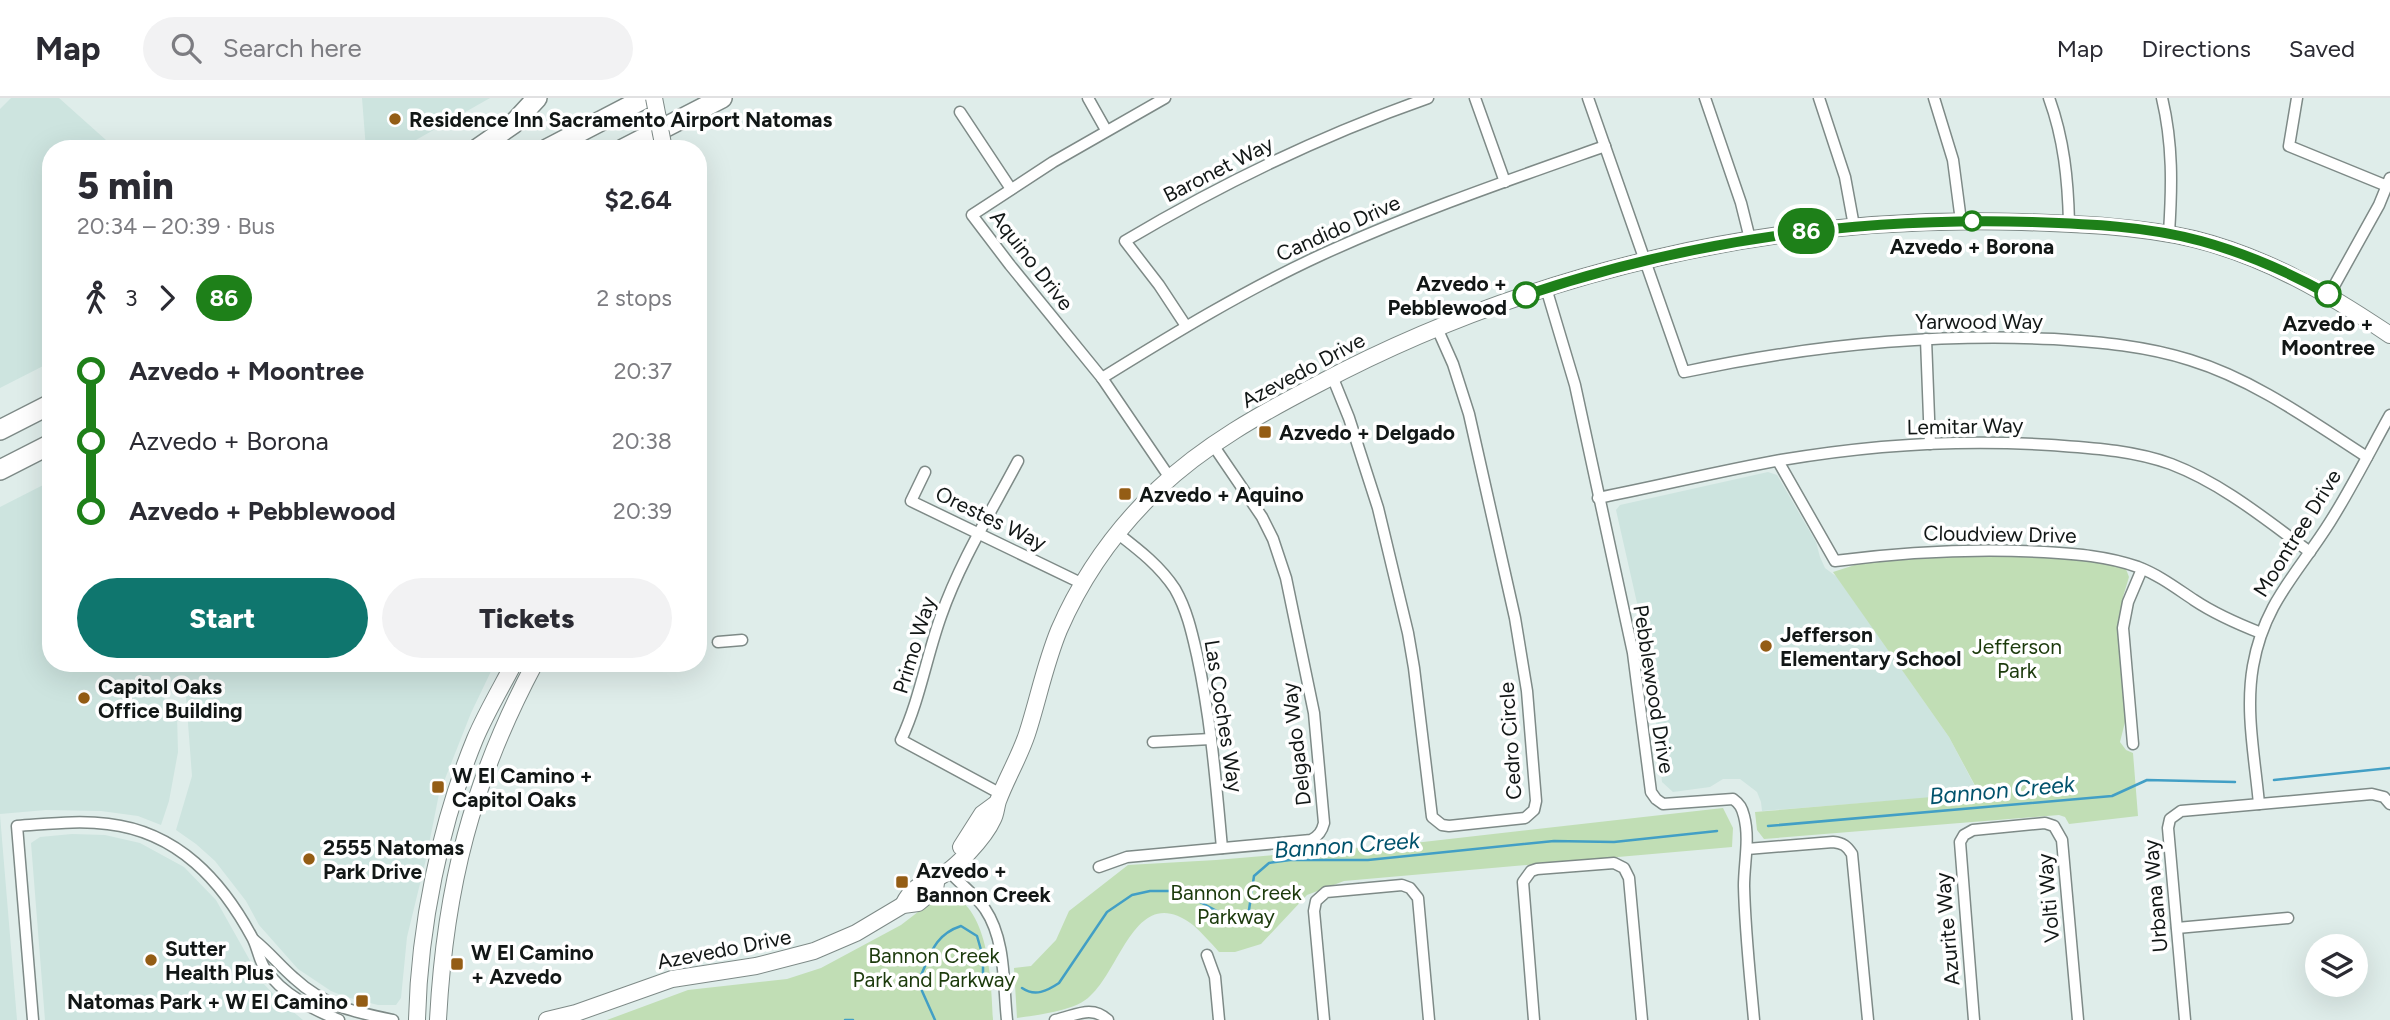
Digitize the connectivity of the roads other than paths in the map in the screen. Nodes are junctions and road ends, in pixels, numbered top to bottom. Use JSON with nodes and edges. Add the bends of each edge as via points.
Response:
{"nodes":[{"id":1,"x":537,"y":98,"type":"edge"},
{"id":2,"x":645,"y":98,"type":"edge"},
{"id":3,"x":654,"y":98,"type":"edge"},
{"id":4,"x":722,"y":98,"type":"edge"},
{"id":5,"x":1088,"y":98,"type":"edge"},
{"id":6,"x":1165,"y":98,"type":"edge"},
{"id":7,"x":1428,"y":98,"type":"edge"},
{"id":8,"x":1475,"y":98,"type":"edge"},
{"id":9,"x":1588,"y":98,"type":"edge"},
{"id":10,"x":1705,"y":98,"type":"edge"},
{"id":11,"x":1819,"y":98,"type":"edge"},
{"id":12,"x":1934,"y":98,"type":"edge"},
{"id":13,"x":2049,"y":98,"type":"edge"},
{"id":14,"x":2162,"y":98,"type":"edge"},
{"id":15,"x":2297,"y":98,"type":"edge"},
{"id":16,"x":960,"y":112,"type":"dead end"},
{"id":17,"x":1106,"y":130,"type":"junction"},
{"id":18,"x":490,"y":140,"type":"edge"},
{"id":19,"x":564,"y":140,"type":"edge"},
{"id":20,"x":640,"y":140,"type":"edge"},
{"id":21,"x":662,"y":140,"type":"edge"},
{"id":22,"x":1605,"y":146,"type":"junction"},
{"id":23,"x":1505,"y":182,"type":"junction"},
{"id":24,"x":2388,"y":182,"type":"edge"},
{"id":25,"x":1012,"y":189,"type":"junction"},
{"id":26,"x":1961,"y":221,"type":"junction"},
{"id":27,"x":2069,"y":223,"type":"junction"},
{"id":28,"x":1854,"y":226,"type":"junction"},
{"id":29,"x":2169,"y":233,"type":"junction"},
{"id":30,"x":1750,"y":239,"type":"junction"},
{"id":31,"x":1646,"y":260,"type":"junction"},
{"id":32,"x":1546,"y":288,"type":"junction"},
{"id":33,"x":2329,"y":295,"type":"junction"},
{"id":34,"x":1186,"y":326,"type":"junction"},
{"id":35,"x":1437,"y":328,"type":"junction"},
{"id":36,"x":2390,"y":335,"type":"edge"},
{"id":37,"x":1926,"y":339,"type":"junction"},
{"id":38,"x":1332,"y":376,"type":"junction"},
{"id":39,"x":1102,"y":378,"type":"junction"},
{"id":40,"x":42,"y":409,"type":"edge"},
{"id":41,"x":2390,"y":415,"type":"edge"},
{"id":42,"x":0,"y":430,"type":"edge"},
{"id":43,"x":1930,"y":444,"type":"junction"},
{"id":44,"x":1213,"y":445,"type":"junction"},
{"id":45,"x":42,"y":449,"type":"edge"},
{"id":46,"x":2367,"y":457,"type":"junction"},
{"id":47,"x":1018,"y":461,"type":"dead end"},
{"id":48,"x":1778,"y":461,"type":"junction"},
{"id":49,"x":0,"y":470,"type":"edge"},
{"id":50,"x":925,"y":472,"type":"dead end"},
{"id":51,"x":1170,"y":478,"type":"junction"},
{"id":52,"x":1598,"y":498,"type":"junction"},
{"id":53,"x":1117,"y":533,"type":"junction"},
{"id":54,"x":979,"y":534,"type":"junction"},
{"id":55,"x":2309,"y":552,"type":"junction"},
{"id":56,"x":2142,"y":569,"type":"junction"},
{"id":57,"x":1083,"y":584,"type":"junction"},
{"id":58,"x":2261,"y":633,"type":"junction"},
{"id":59,"x":742,"y":640,"type":"dead end"},
{"id":60,"x":718,"y":642,"type":"dead end"},
{"id":61,"x":509,"y":672,"type":"edge"},
{"id":62,"x":531,"y":672,"type":"edge"},
{"id":63,"x":1211,"y":739,"type":"junction"},
{"id":64,"x":1153,"y":742,"type":"dead end"},
{"id":65,"x":2133,"y":744,"type":"dead end"},
{"id":66,"x":999,"y":798,"type":"junction"},
{"id":67,"x":2259,"y":804,"type":"junction"},
{"id":68,"x":2390,"y":804,"type":"edge"},
{"id":69,"x":1964,"y":835,"type":"joint"},
{"id":70,"x":1222,"y":848,"type":"junction"},
{"id":71,"x":1747,"y":849,"type":"junction"},
{"id":72,"x":1099,"y":867,"type":"dead end"},
{"id":73,"x":946,"y":871,"type":"junction"},
{"id":74,"x":2288,"y":918,"type":"dead end"},
{"id":75,"x":2177,"y":928,"type":"junction"},
{"id":76,"x":254,"y":940,"type":"junction"},
{"id":77,"x":1208,"y":955,"type":"dead end"},
{"id":78,"x":33,"y":1020,"type":"edge"},
{"id":79,"x":339,"y":1020,"type":"edge"},
{"id":80,"x":393,"y":1020,"type":"edge"},
{"id":81,"x":417,"y":1020,"type":"edge"},
{"id":82,"x":438,"y":1020,"type":"edge"},
{"id":83,"x":547,"y":1020,"type":"edge"},
{"id":84,"x":1007,"y":1020,"type":"edge"},
{"id":85,"x":1055,"y":1020,"type":"edge"},
{"id":86,"x":1108,"y":1020,"type":"edge"},
{"id":87,"x":1219,"y":1020,"type":"edge"},
{"id":88,"x":1324,"y":1020,"type":"edge"},
{"id":89,"x":1429,"y":1020,"type":"edge"},
{"id":90,"x":1534,"y":1020,"type":"edge"},
{"id":91,"x":1642,"y":1020,"type":"edge"},
{"id":92,"x":1754,"y":1020,"type":"edge"},
{"id":93,"x":1868,"y":1020,"type":"edge"},
{"id":94,"x":1974,"y":1020,"type":"edge"},
{"id":95,"x":2078,"y":1020,"type":"edge"},
{"id":96,"x":2185,"y":1020,"type":"edge"}],
"edges":[{"from":1,"to":18,"type":"highway"},
{"from":2,"to":19,"type":"highway"},
{"from":3,"to":21,"type":"street","bridge":true},
{"from":4,"to":20,"type":"highway"},
{"from":5,"to":17,"type":"street"},
{"from":6,"to":17,"type":"street","name":"Aquino Drive"},
{"from":7,"to":34,"type":"street","name":"Baronet Way","via":[[1283,158],[1125,241]]},
{"from":8,"to":23,"type":"street"},
{"from":9,"to":22,"type":"street"},
{"from":10,"to":30,"type":"street"},
{"from":11,"to":28,"type":"street","via":[[1845,177]]},
{"from":12,"to":26,"type":"street","via":[[1953,160]]},
{"from":13,"to":27,"type":"street","via":[[2066,166]]},
{"from":14,"to":29,"type":"street","via":[[2172,162]]},
{"from":15,"to":24,"type":"street","via":[[2290,146]]},
{"from":16,"to":25,"type":"street"},
{"from":17,"to":25,"type":"street","name":"Aquino Drive"},
{"from":22,"to":23,"type":"street","name":"Candido Drive"},
{"from":22,"to":31,"type":"street"},
{"from":23,"to":34,"type":"street","name":"Candido Drive","via":[[1318,257]]},
{"from":24,"to":33,"type":"street"},
{"from":25,"to":39,"type":"street","name":"Aquino Drive","via":[[972,215]]},
{"from":26,"to":27,"type":"street","name":"Azevedo Drive"},
{"from":26,"to":28,"type":"street","name":"Azevedo Drive"},
{"from":27,"to":29,"type":"street","name":"Azevedo Drive"},
{"from":28,"to":30,"type":"street","name":"Azevedo Drive"},
{"from":29,"to":33,"type":"street","name":"Azevedo Drive","via":[[2234,250]]},
{"from":30,"to":31,"type":"street","name":"Azevedo Drive"},
{"from":31,"to":32,"type":"street","name":"Azevedo Drive"},
{"from":31,"to":37,"type":"street","name":"Yarwood Way","via":[[1684,372],[1799,351]]},
{"from":32,"to":35,"type":"street","name":"Azevedo Drive"},
{"from":32,"to":52,"type":"street","name":"Pebblewood Drive","via":[[1575,385]]},
{"from":33,"to":36,"type":"street","name":"Azevedo Drive"},
{"from":34,"to":39,"type":"street","name":"Candido Drive"},
{"from":35,"to":38,"type":"street","name":"Azevedo Drive"},
{"from":35,"to":38,"type":"street","name":"Cedro Circle","via":[[1469,414],[1522,657],[1536,801],[1525,818],[1449,826],[1437,822],[1430,812],[1408,632],[1378,508]]},
{"from":37,"to":43,"type":"street"},
{"from":37,"to":46,"type":"street","name":"Yarwood Way","via":[[2083,341],[2169,354],[2246,383]]},
{"from":38,"to":44,"type":"street","name":"Azevedo Drive"},
{"from":39,"to":51,"type":"street","name":"Aquino Drive"},
{"from":40,"to":42,"type":"highway"},
{"from":41,"to":46,"type":"street","name":"Moontree Drive"},
{"from":43,"to":48,"type":"street","name":"Lemitar Way"},
{"from":43,"to":55,"type":"street","name":"Lemitar Way","via":[[2098,448],[2168,463],[2215,484]]},
{"from":44,"to":51,"type":"street","name":"Azevedo Drive"},
{"from":44,"to":70,"type":"street","name":"Delgado Way","via":[[1262,517],[1286,578],[1314,713],[1324,823],[1321,833],[1311,840]]},
{"from":45,"to":49,"type":"highway"},
{"from":46,"to":55,"type":"street","name":"Moontree Drive"},
{"from":47,"to":54,"type":"street","name":"Primo Way"},
{"from":48,"to":52,"type":"street","name":"Lemitar Way"},
{"from":48,"to":56,"type":"street","name":"Cloudview Drive","via":[[1835,561],[1922,552],[2026,551],[2106,557]]},
{"from":50,"to":54,"type":"street","name":"Orestes Way","via":[[911,501]]},
{"from":51,"to":53,"type":"street","name":"Azevedo Drive"},
{"from":52,"to":71,"type":"street","name":"Pebblewood Drive","via":[[1633,653],[1651,792],[1663,804],[1733,799],[1744,816]]},
{"from":53,"to":57,"type":"street","name":"Azevedo Drive"},
{"from":53,"to":63,"type":"street","name":"Las Coches Way","via":[[1158,567],[1182,603],[1202,679]]},
{"from":54,"to":57,"type":"street","name":"Orestes Way"},
{"from":54,"to":66,"type":"street","name":"Primo Way","via":[[941,616],[919,698],[901,740]]},
{"from":55,"to":58,"type":"street","name":"Moontree Drive","via":[[2284,586]]},
{"from":56,"to":58,"type":"street","name":"Cloudview Drive","via":[[2211,611]]},
{"from":56,"to":65,"type":"street","via":[[2123,628]]},
{"from":57,"to":66,"type":"street","name":"Azevedo Drive","via":[[1050,654],[1027,733]]},
{"from":58,"to":67,"type":"street","name":"Moontree Drive","via":[[2250,689]]},
{"from":59,"to":60,"type":"street"},
{"from":61,"to":81,"type":"street","via":[[475,740],[441,849],[422,953]]},
{"from":62,"to":82,"type":"street","via":[[494,748],[465,833],[450,902]]},
{"from":63,"to":64,"type":"street"},
{"from":63,"to":70,"type":"street","name":"Las Coches Way"},
{"from":66,"to":73,"type":"street","name":"Azevedo Drive","via":[[993,820],[966,856]]},
{"from":67,"to":68,"type":"street","via":[[2372,794]]},
{"from":67,"to":75,"type":"street","name":"Urbana Way","via":[[2181,811],[2171,819]]},
{"from":69,"to":94,"type":"street","name":"Azurite Way","via":[[1959,846]]},
{"from":69,"to":95,"type":"street","name":"Volti Way","via":[[1973,830],[2045,823],[2059,831]]},
{"from":70,"to":72,"type":"street","name":"Delgado Way","via":[[1127,857]]},
{"from":71,"to":92,"type":"street","name":"Pebblewood Drive","via":[[1745,917]]},
{"from":71,"to":93,"type":"street","via":[[1833,842],[1848,848]]},
{"from":73,"to":83,"type":"street","name":"Azevedo Drive","via":[[935,889],[918,903],[903,905],[814,951],[672,979]]},
{"from":73,"to":84,"type":"street","via":[[978,901],[992,922],[1000,947]]},
{"from":74,"to":75,"type":"street"},
{"from":75,"to":96,"type":"street","name":"Urbana Way"},
{"from":76,"to":78,"type":"street","via":[[219,884],[192,859],[161,840],[111,824],[17,826]]},
{"from":76,"to":79,"type":"street","via":[[265,969],[279,986]]},
{"from":76,"to":80,"type":"street","via":[[298,982],[328,1002],[346,1011]]},
{"from":77,"to":87,"type":"street"},
{"from":85,"to":86,"type":"street","via":[[1089,1011]]},
{"from":88,"to":89,"type":"street","via":[[1316,901],[1326,892],[1402,886],[1418,898]]},
{"from":90,"to":91,"type":"street","via":[[1523,881],[1537,869],[1614,863],[1629,877]]}]}
